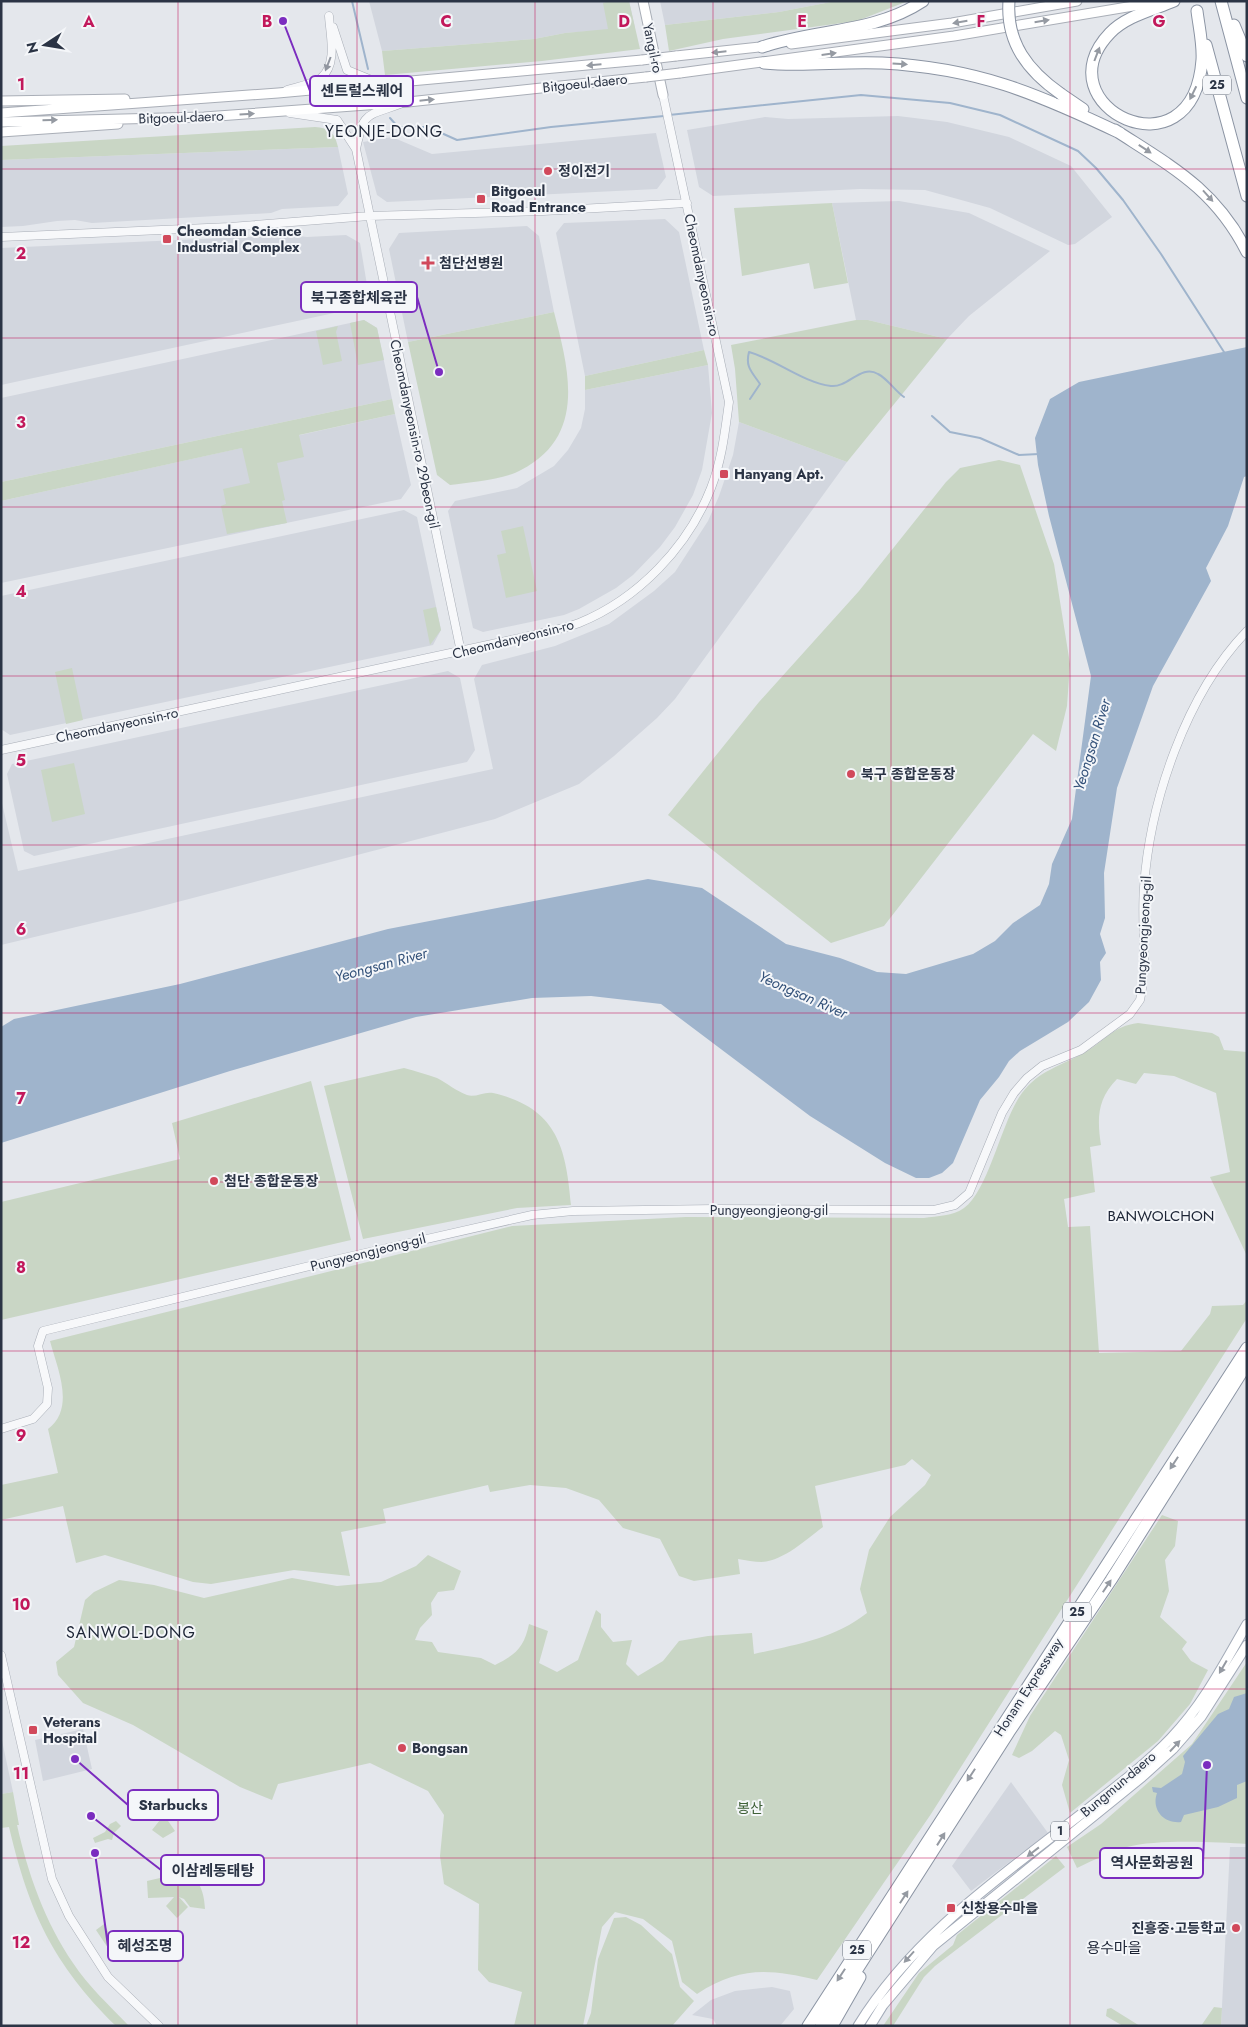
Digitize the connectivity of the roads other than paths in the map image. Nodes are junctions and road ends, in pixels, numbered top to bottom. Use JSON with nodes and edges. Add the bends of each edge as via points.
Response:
{"nodes":[{"id":1,"x":644,"y":1,"type":"edge"},
{"id":2,"x":923,"y":1,"type":"edge"},
{"id":3,"x":1009,"y":1,"type":"edge"},
{"id":4,"x":1077,"y":1,"type":"edge"},
{"id":5,"x":1164,"y":1,"type":"edge"},
{"id":6,"x":1174,"y":1,"type":"edge"},
{"id":7,"x":1224,"y":4,"type":"edge"},
{"id":8,"x":1196,"y":6,"type":"edge"},
{"id":9,"x":762,"y":47,"type":"junction"},
{"id":10,"x":1247,"y":56,"type":"edge"},
{"id":11,"x":764,"y":63,"type":"junction"},
{"id":12,"x":383,"y":85,"type":"junction"},
{"id":13,"x":278,"y":93,"type":"junction"},
{"id":14,"x":662,"y":95,"type":"joint"},
{"id":15,"x":203,"y":98,"type":"junction"},
{"id":16,"x":1247,"y":98,"type":"edge"},
{"id":17,"x":1,"y":101,"type":"edge"},
{"id":18,"x":408,"y":102,"type":"junction"},
{"id":19,"x":281,"y":112,"type":"junction"},
{"id":20,"x":1,"y":113,"type":"edge"},
{"id":21,"x":204,"y":117,"type":"junction"},
{"id":22,"x":1,"y":122,"type":"edge"},
{"id":23,"x":1,"y":132,"type":"edge"},
{"id":24,"x":1120,"y":133,"type":"junction"},
{"id":25,"x":356,"y":149,"type":"junction"},
{"id":26,"x":1247,"y":196,"type":"edge"},
{"id":27,"x":687,"y":203,"type":"junction"},
{"id":28,"x":370,"y":216,"type":"junction"},
{"id":29,"x":1,"y":237,"type":"edge"},
{"id":30,"x":1247,"y":252,"type":"edge"},
{"id":31,"x":1247,"y":631,"type":"edge"},
{"id":32,"x":461,"y":652,"type":"junction"},
{"id":33,"x":1,"y":750,"type":"edge"},
{"id":34,"x":1247,"y":1348,"type":"edge"},
{"id":35,"x":1247,"y":1364,"type":"edge"},
{"id":36,"x":1,"y":1429,"type":"edge"},
{"id":37,"x":1247,"y":1624,"type":"edge"},
{"id":38,"x":1247,"y":1645,"type":"edge"},
{"id":39,"x":1,"y":1655,"type":"edge"},
{"id":40,"x":876,"y":1941,"type":"junction"},
{"id":41,"x":825,"y":2000,"type":"junction"},
{"id":42,"x":159,"y":2026,"type":"edge"},
{"id":43,"x":801,"y":2026,"type":"edge"},
{"id":44,"x":808,"y":2026,"type":"edge"},
{"id":45,"x":821,"y":2026,"type":"edge"},
{"id":46,"x":832,"y":2026,"type":"edge"},
{"id":47,"x":858,"y":2026,"type":"edge"},
{"id":48,"x":870,"y":2026,"type":"edge"}],
"edges":[{"from":1,"to":14,"type":"main road","name":"Yangil-ro"},
{"from":2,"to":9,"type":"highway","via":[[860,27],[788,38]]},
{"from":3,"to":24,"type":"highway","bridge":true,"via":[[1008,16],[1019,54],[1039,78]]},
{"from":4,"to":9,"type":"main road","name":"Bitgoeul-daero","one_way":true,"via":[[952,23]]},
{"from":11,"to":5,"type":"main road","name":"Bitgoeul-daero","one_way":true},
{"from":8,"to":6,"type":"highway","one_way":true,"via":[[1202,59],[1191,99],[1180,111],[1154,124],[1124,120],[1112,112],[1095,86],[1095,57],[1102,42],[1120,24]]},
{"from":7,"to":10,"type":"highway"},
{"from":7,"to":16,"type":"highway","number":"25"},
{"from":8,"to":26,"type":"highway","number":"25"},
{"from":9,"to":12,"type":"main road","name":"Bitgoeul-daero","one_way":true,"bridge":true},
{"from":18,"to":11,"type":"main road","name":"Bitgoeul-daero","one_way":true,"bridge":true},
{"from":11,"to":24,"type":"highway","one_way":true,"via":[[793,66],[834,62],[880,63],[948,69],[1021,88]]},
{"from":12,"to":13,"type":"main road","name":"Bitgoeul-daero"},
{"from":12,"to":13,"type":"street","one_way":true,"via":[[347,70],[329,16],[329,66],[321,78]]},
{"from":13,"to":15,"type":"main road","name":"Bitgoeul-daero"},
{"from":14,"to":27,"type":"street","name":"Cheomdanyeonsin-ro"},
{"from":15,"to":17,"type":"main road"},
{"from":15,"to":20,"type":"main road","name":"Bitgoeul-daero"},
{"from":18,"to":19,"type":"main road","name":"Bitgoeul-daero"},
{"from":18,"to":25,"type":"street","via":[[369,116],[362,123]]},
{"from":21,"to":19,"type":"main road","name":"Bitgoeul-daero","one_way":true},
{"from":19,"to":25,"type":"street","via":[[338,120]]},
{"from":22,"to":21,"type":"main road","name":"Bitgoeul-daero","one_way":true},
{"from":21,"to":23,"type":"main road"},
{"from":24,"to":30,"type":"highway","one_way":true,"via":[[1204,191],[1226,216]]},
{"from":25,"to":28,"type":"street","name":"Cheomdanyeonsin-ro 29beon-gil"},
{"from":27,"to":28,"type":"street","name":"Cheomdanyeonsin-ro"},
{"from":27,"to":32,"type":"street","name":"Cheomdanyeonsin-ro","via":[[729,402],[723,448],[711,488],[677,548],[652,576],[628,596],[578,623]]},
{"from":28,"to":29,"type":"street","name":"Cheomdanyeonsin-ro","via":[[230,227]]},
{"from":28,"to":32,"type":"street","name":"Cheomdanyeonsin-ro 29beon-gil"},
{"from":31,"to":36,"type":"street","name":"Pungyeongjeong-gil","via":[[1216,669],[1190,717],[1157,807],[1144,888],[1140,1000],[1130,1014],[1081,1050],[1042,1066],[1019,1087],[1002,1113],[973,1187],[962,1201],[934,1210],[715,1209],[573,1212],[512,1217],[43,1332],[38,1346],[48,1388],[47,1404],[33,1419]]},
{"from":32,"to":33,"type":"street","name":"Cheomdanyeonsin-ro"},
{"from":34,"to":41,"type":"highway","name":"Honam Expressway","number":"25","one_way":true},
{"from":40,"to":35,"type":"highway","name":"Honam Expressway","number":"25","one_way":true,"via":[[1009,1732],[1112,1580]]},
{"from":37,"to":47,"type":"main road","name":"Bungmun-daero","number":"1","one_way":true,"via":[[1194,1712],[1172,1737],[1110,1792],[930,1936],[874,1999]]},
{"from":48,"to":38,"type":"main road","name":"Bungmun-daero","number":"1","one_way":true,"via":[[883,2005],[933,1946],[1173,1749],[1201,1717]]},
{"from":39,"to":42,"type":"street","via":[[52,1879],[69,1916],[108,1977]]},
{"from":40,"to":45,"type":"highway","name":"Honam Expressway","number":"25"},
{"from":40,"to":46,"type":"highway"},
{"from":41,"to":43,"type":"highway"},
{"from":41,"to":44,"type":"highway","name":"Honam Expressway","number":"25"}]}
